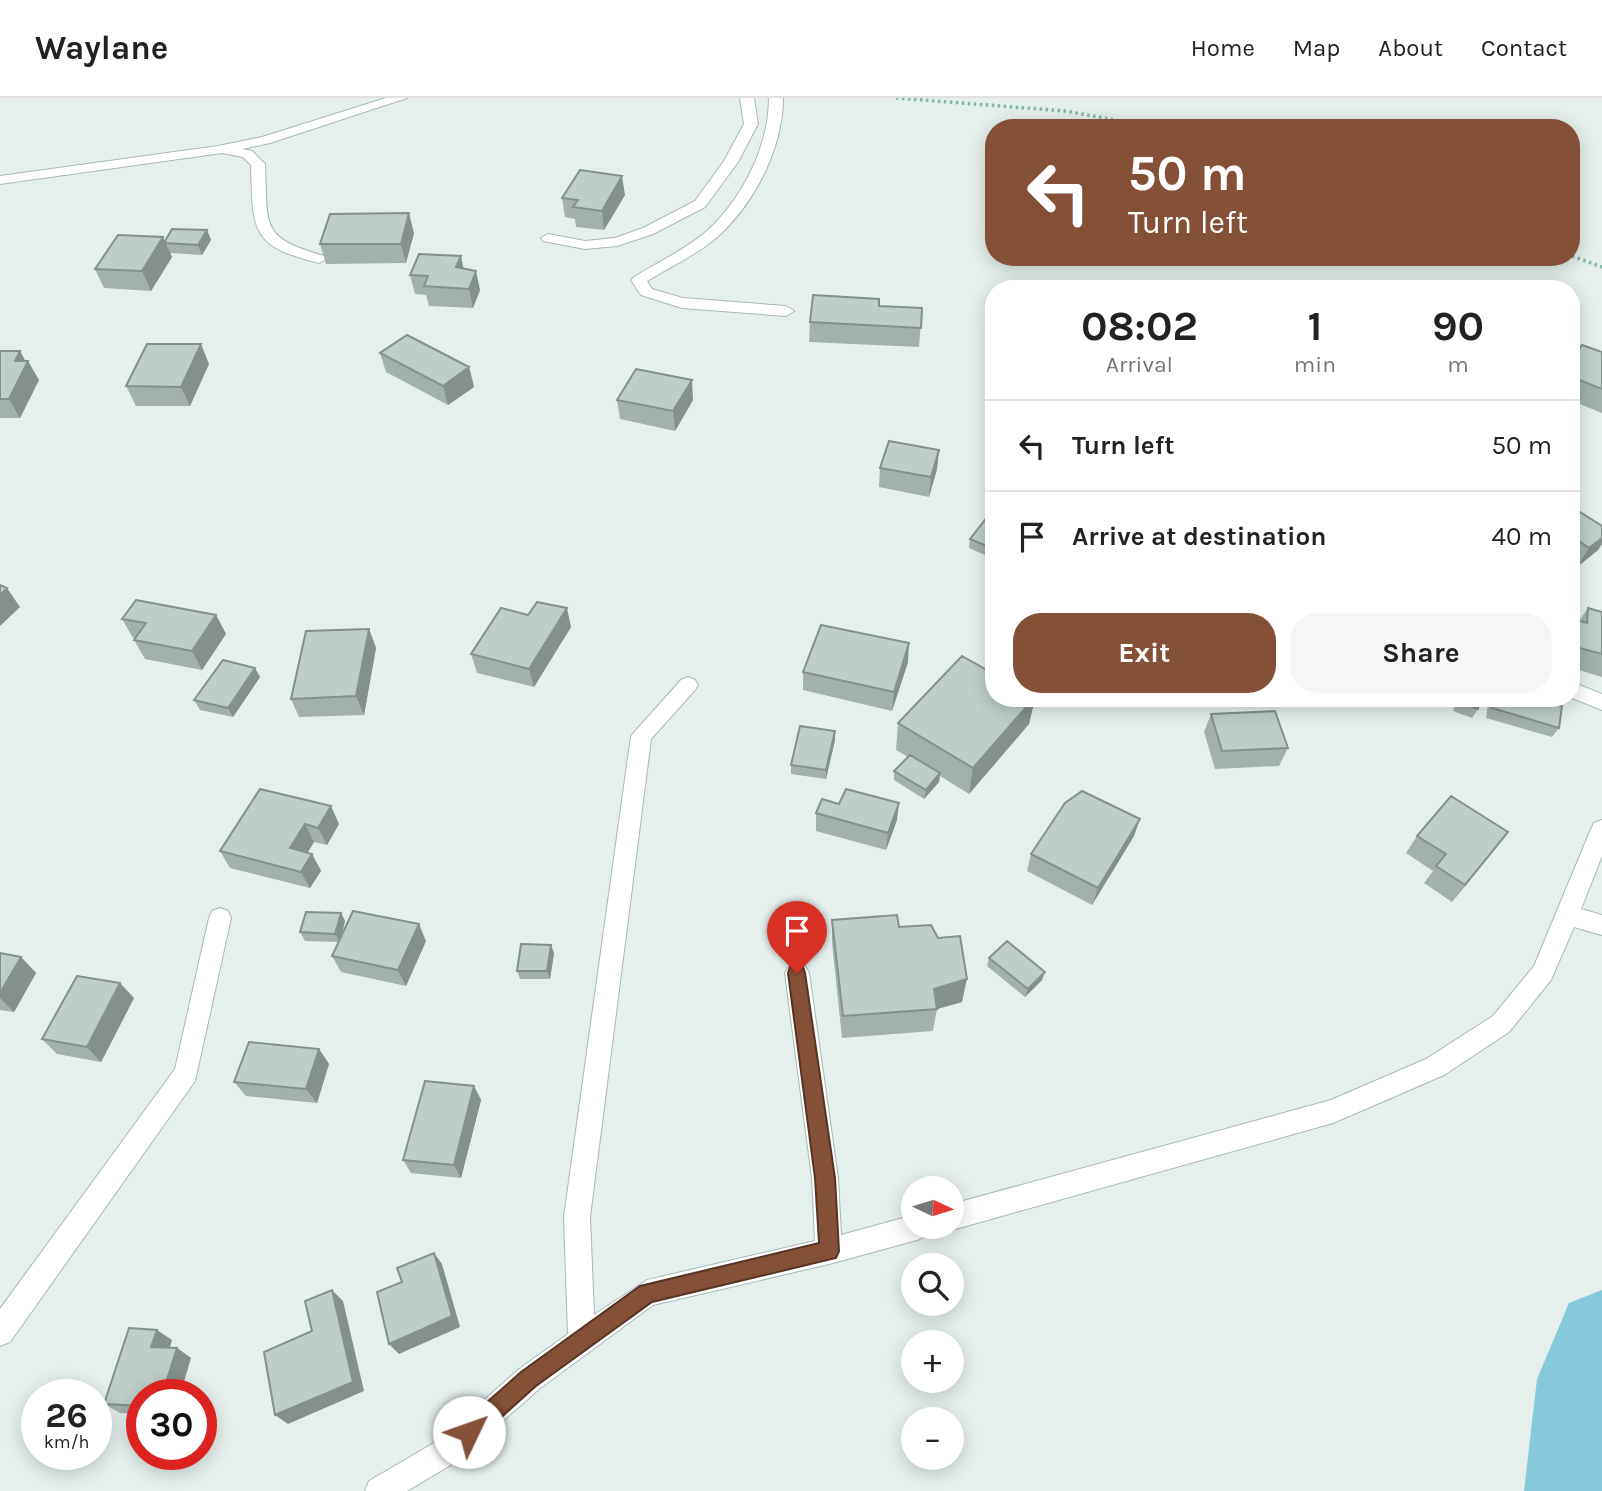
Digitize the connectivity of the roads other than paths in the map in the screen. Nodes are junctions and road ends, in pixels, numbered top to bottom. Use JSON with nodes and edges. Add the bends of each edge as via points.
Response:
{"nodes":[{"id":1,"x":400,"y":98,"type":"edge"},
{"id":2,"x":747,"y":98,"type":"edge"},
{"id":3,"x":776,"y":98,"type":"edge"},
{"id":4,"x":218,"y":150,"type":"junction"},
{"id":5,"x":0,"y":180,"type":"edge"},
{"id":6,"x":548,"y":238,"type":"dead end"},
{"id":7,"x":318,"y":259,"type":"edge"},
{"id":8,"x":786,"y":311,"type":"dead end"},
{"id":9,"x":688,"y":685,"type":"dead end"},
{"id":10,"x":1580,"y":693,"type":"edge"},
{"id":11,"x":1602,"y":702,"type":"edge"},
{"id":12,"x":1602,"y":829,"type":"edge"},
{"id":13,"x":1568,"y":915,"type":"junction"},
{"id":14,"x":220,"y":918,"type":"dead end"},
{"id":15,"x":1602,"y":925,"type":"edge"},
{"id":16,"x":797,"y":973,"type":"dead end"},
{"id":17,"x":964,"y":1214,"type":"edge"},
{"id":18,"x":901,"y":1231,"type":"edge"},
{"id":19,"x":829,"y":1251,"type":"junction"},
{"id":20,"x":0,"y":1332,"type":"edge"},
{"id":21,"x":582,"y":1341,"type":"junction"},
{"id":22,"x":379,"y":1491,"type":"edge"}],
"edges":[{"from":1,"to":4,"type":"street","via":[[265,141]]},
{"from":2,"to":6,"type":"street","via":[[751,124],[731,162],[700,204],[617,242],[585,245]]},
{"from":3,"to":8,"type":"street","via":[[769,142],[747,191],[712,233],[639,280],[646,292],[682,303]]},
{"from":4,"to":5,"type":"street"},
{"from":4,"to":7,"type":"street","via":[[247,154],[258,164],[268,236],[284,248]]},
{"from":9,"to":21,"type":"street","via":[[641,736],[577,1217]]},
{"from":10,"to":11,"type":"street"},
{"from":12,"to":13,"type":"street"},
{"from":13,"to":15,"type":"street"},
{"from":13,"to":17,"type":"street","via":[[1544,973],[1501,1024],[1435,1067],[1333,1111]]},
{"from":14,"to":20,"type":"street","via":[[186,1073]]},
{"from":16,"to":19,"type":"street","via":[[825,1178]]},
{"from":18,"to":19,"type":"street"},
{"from":19,"to":21,"type":"street","via":[[647,1293]]},
{"from":21,"to":22,"type":"street","via":[[529,1379],[449,1450]]}]}
